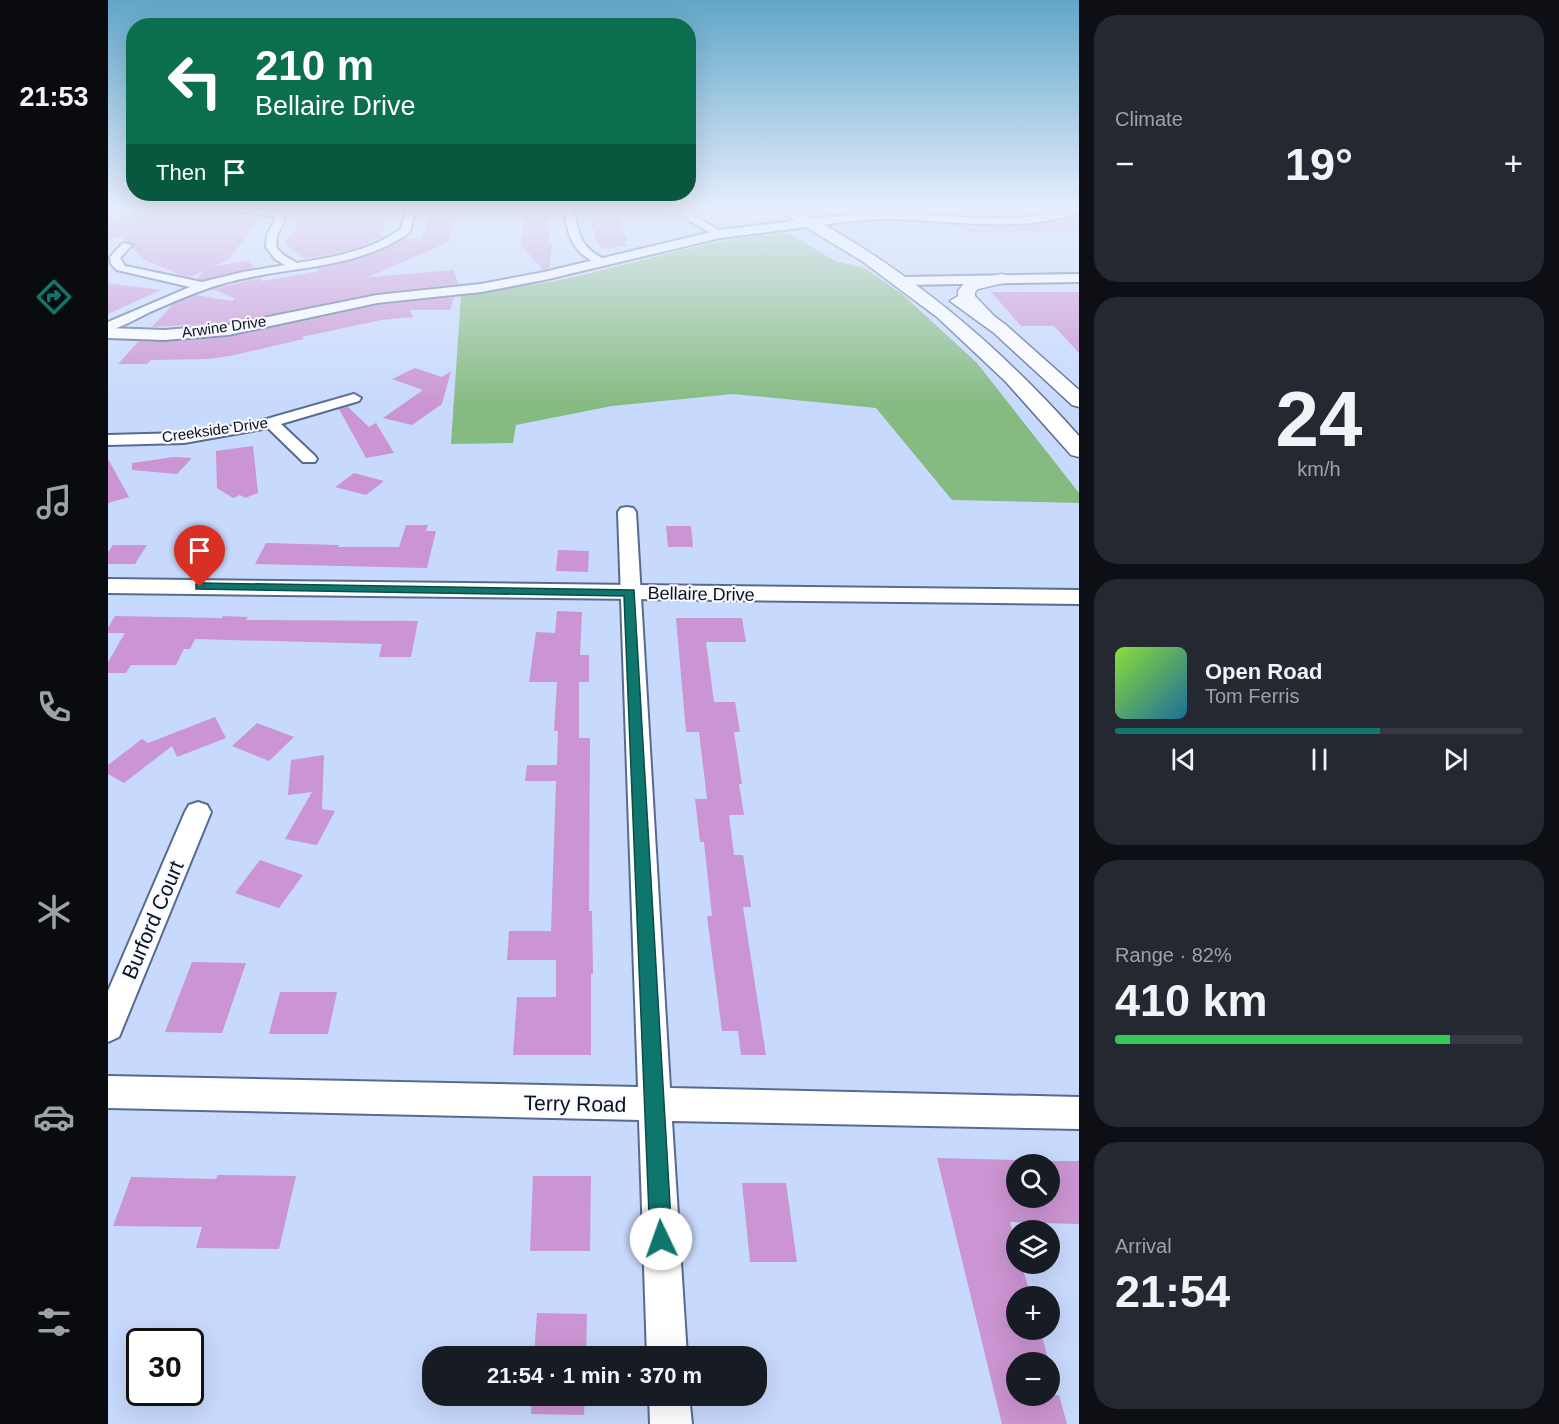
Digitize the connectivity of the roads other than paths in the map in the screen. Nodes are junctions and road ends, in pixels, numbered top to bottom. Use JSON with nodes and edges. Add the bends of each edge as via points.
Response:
{"nodes":[{"id":1,"x":150,"y":274,"type":"edge"},
{"id":2,"x":256,"y":274,"type":"edge"},
{"id":3,"x":547,"y":274,"type":"edge"},
{"id":4,"x":906,"y":274,"type":"edge"},
{"id":5,"x":911,"y":274,"type":"edge"},
{"id":6,"x":1079,"y":278,"type":"edge"},
{"id":7,"x":929,"y":279,"type":"junction"},
{"id":8,"x":1002,"y":279,"type":"junction"},
{"id":9,"x":203,"y":286,"type":"junction"},
{"id":10,"x":108,"y":327,"type":"edge"},
{"id":11,"x":1000,"y":329,"type":"junction"},
{"id":12,"x":108,"y":333,"type":"edge"},
{"id":13,"x":354,"y":398,"type":"dead end"},
{"id":14,"x":1079,"y":401,"type":"edge"},
{"id":15,"x":271,"y":423,"type":"junction"},
{"id":16,"x":110,"y":443,"type":"edge"},
{"id":17,"x":1079,"y":450,"type":"edge"},
{"id":18,"x":309,"y":459,"type":"dead end"},
{"id":19,"x":627,"y":512,"type":"dead end"},
{"id":20,"x":108,"y":586,"type":"edge"},
{"id":21,"x":630,"y":593,"type":"junction"},
{"id":22,"x":1079,"y":597,"type":"edge"},
{"id":23,"x":198,"y":812,"type":"dead end"},
{"id":24,"x":108,"y":1027,"type":"edge"},
{"id":25,"x":108,"y":1092,"type":"edge"},
{"id":26,"x":654,"y":1106,"type":"junction"},
{"id":27,"x":1079,"y":1113,"type":"edge"},
{"id":28,"x":666,"y":1346,"type":"edge"},
{"id":29,"x":670,"y":1406,"type":"edge"},
{"id":30,"x":671,"y":1424,"type":"edge"}],
"edges":[{"from":1,"to":9,"type":"street"},
{"from":2,"to":9,"type":"street"},
{"from":3,"to":12,"type":"street","name":"Arwine Drive","via":[[491,286],[350,303],[228,330],[164,335]]},
{"from":4,"to":17,"type":"main road","via":[[988,350]]},
{"from":5,"to":7,"type":"main road"},
{"from":6,"to":8,"type":"street"},
{"from":7,"to":8,"type":"street"},
{"from":7,"to":11,"type":"main road"},
{"from":8,"to":11,"type":"main road","via":[[972,285],[966,291],[974,305]]},
{"from":9,"to":10,"type":"street"},
{"from":11,"to":14,"type":"main road"},
{"from":13,"to":15,"type":"street","name":"Creekside Drive"},
{"from":15,"to":16,"type":"street","name":"Creekside Drive","via":[[184,438]]},
{"from":15,"to":18,"type":"street"},
{"from":19,"to":21,"type":"street"},
{"from":20,"to":21,"type":"street","name":"Bellaire Drive"},
{"from":21,"to":22,"type":"street","name":"Bellaire Drive"},
{"from":21,"to":26,"type":"street"},
{"from":23,"to":24,"type":"street","name":"Burford Court"},
{"from":25,"to":26,"type":"street","name":"Terry Road"},
{"from":26,"to":27,"type":"street","name":"Terry Road"},
{"from":26,"to":28,"type":"street"},
{"from":29,"to":30,"type":"street"}]}
